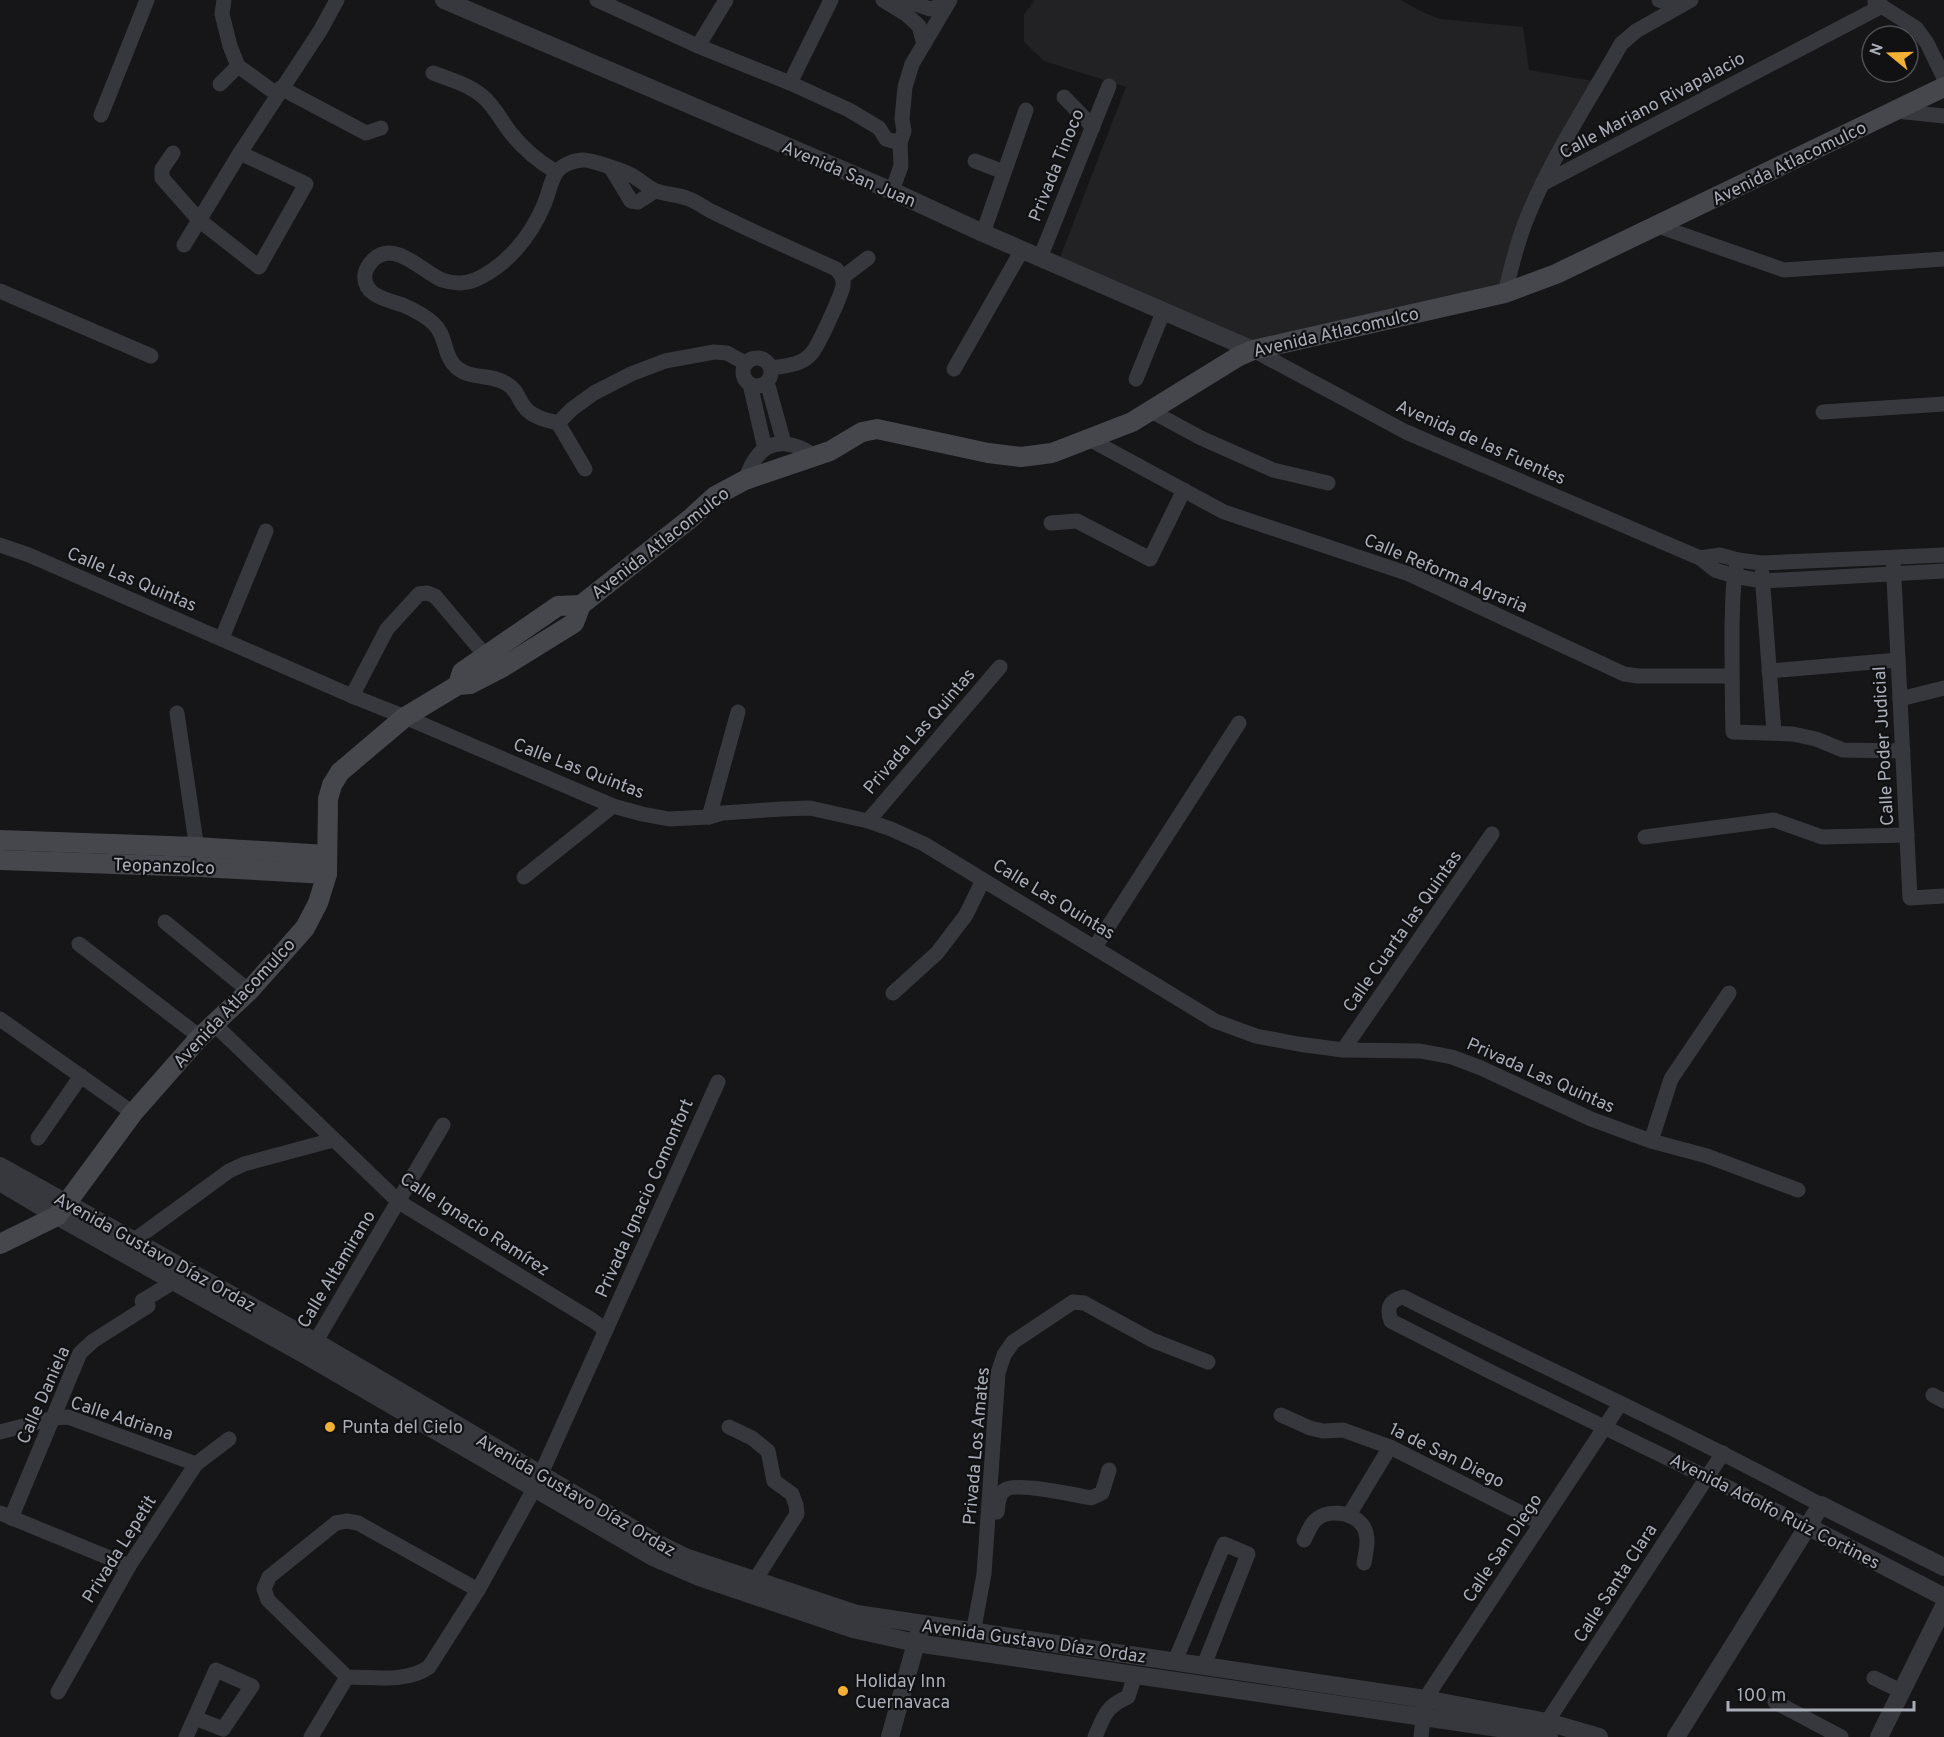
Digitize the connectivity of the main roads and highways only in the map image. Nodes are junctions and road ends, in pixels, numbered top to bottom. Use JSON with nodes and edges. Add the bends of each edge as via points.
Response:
{"nodes":[{"id":1,"x":1944,"y":87,"type":"edge"},
{"id":2,"x":0,"y":840,"type":"edge"},
{"id":3,"x":327,"y":855,"type":"junction"},
{"id":4,"x":0,"y":860,"type":"edge"},
{"id":5,"x":327,"y":874,"type":"junction"},
{"id":6,"x":0,"y":1244,"type":"edge"}],
"edges":[{"from":1,"to":3,"type":"main road","name":"Avenida Atlacomulco","via":[[1556,274],[1505,293],[1253,350],[1132,422],[1052,453],[1022,457],[988,453],[877,429],[862,432],[830,451],[745,480],[715,496],[581,605],[558,606],[470,684],[458,686],[405,717],[340,772],[328,799]]},
{"from":2,"to":3,"type":"main road","name":"Teopanzolco"},
{"from":3,"to":5,"type":"main road","name":"Avenida Atlacomulco"},
{"from":4,"to":5,"type":"main road","name":"Teopanzolco"},
{"from":5,"to":6,"type":"main road","name":"Avenida Atlacomulco","via":[[305,928],[133,1113],[62,1210]]}]}
